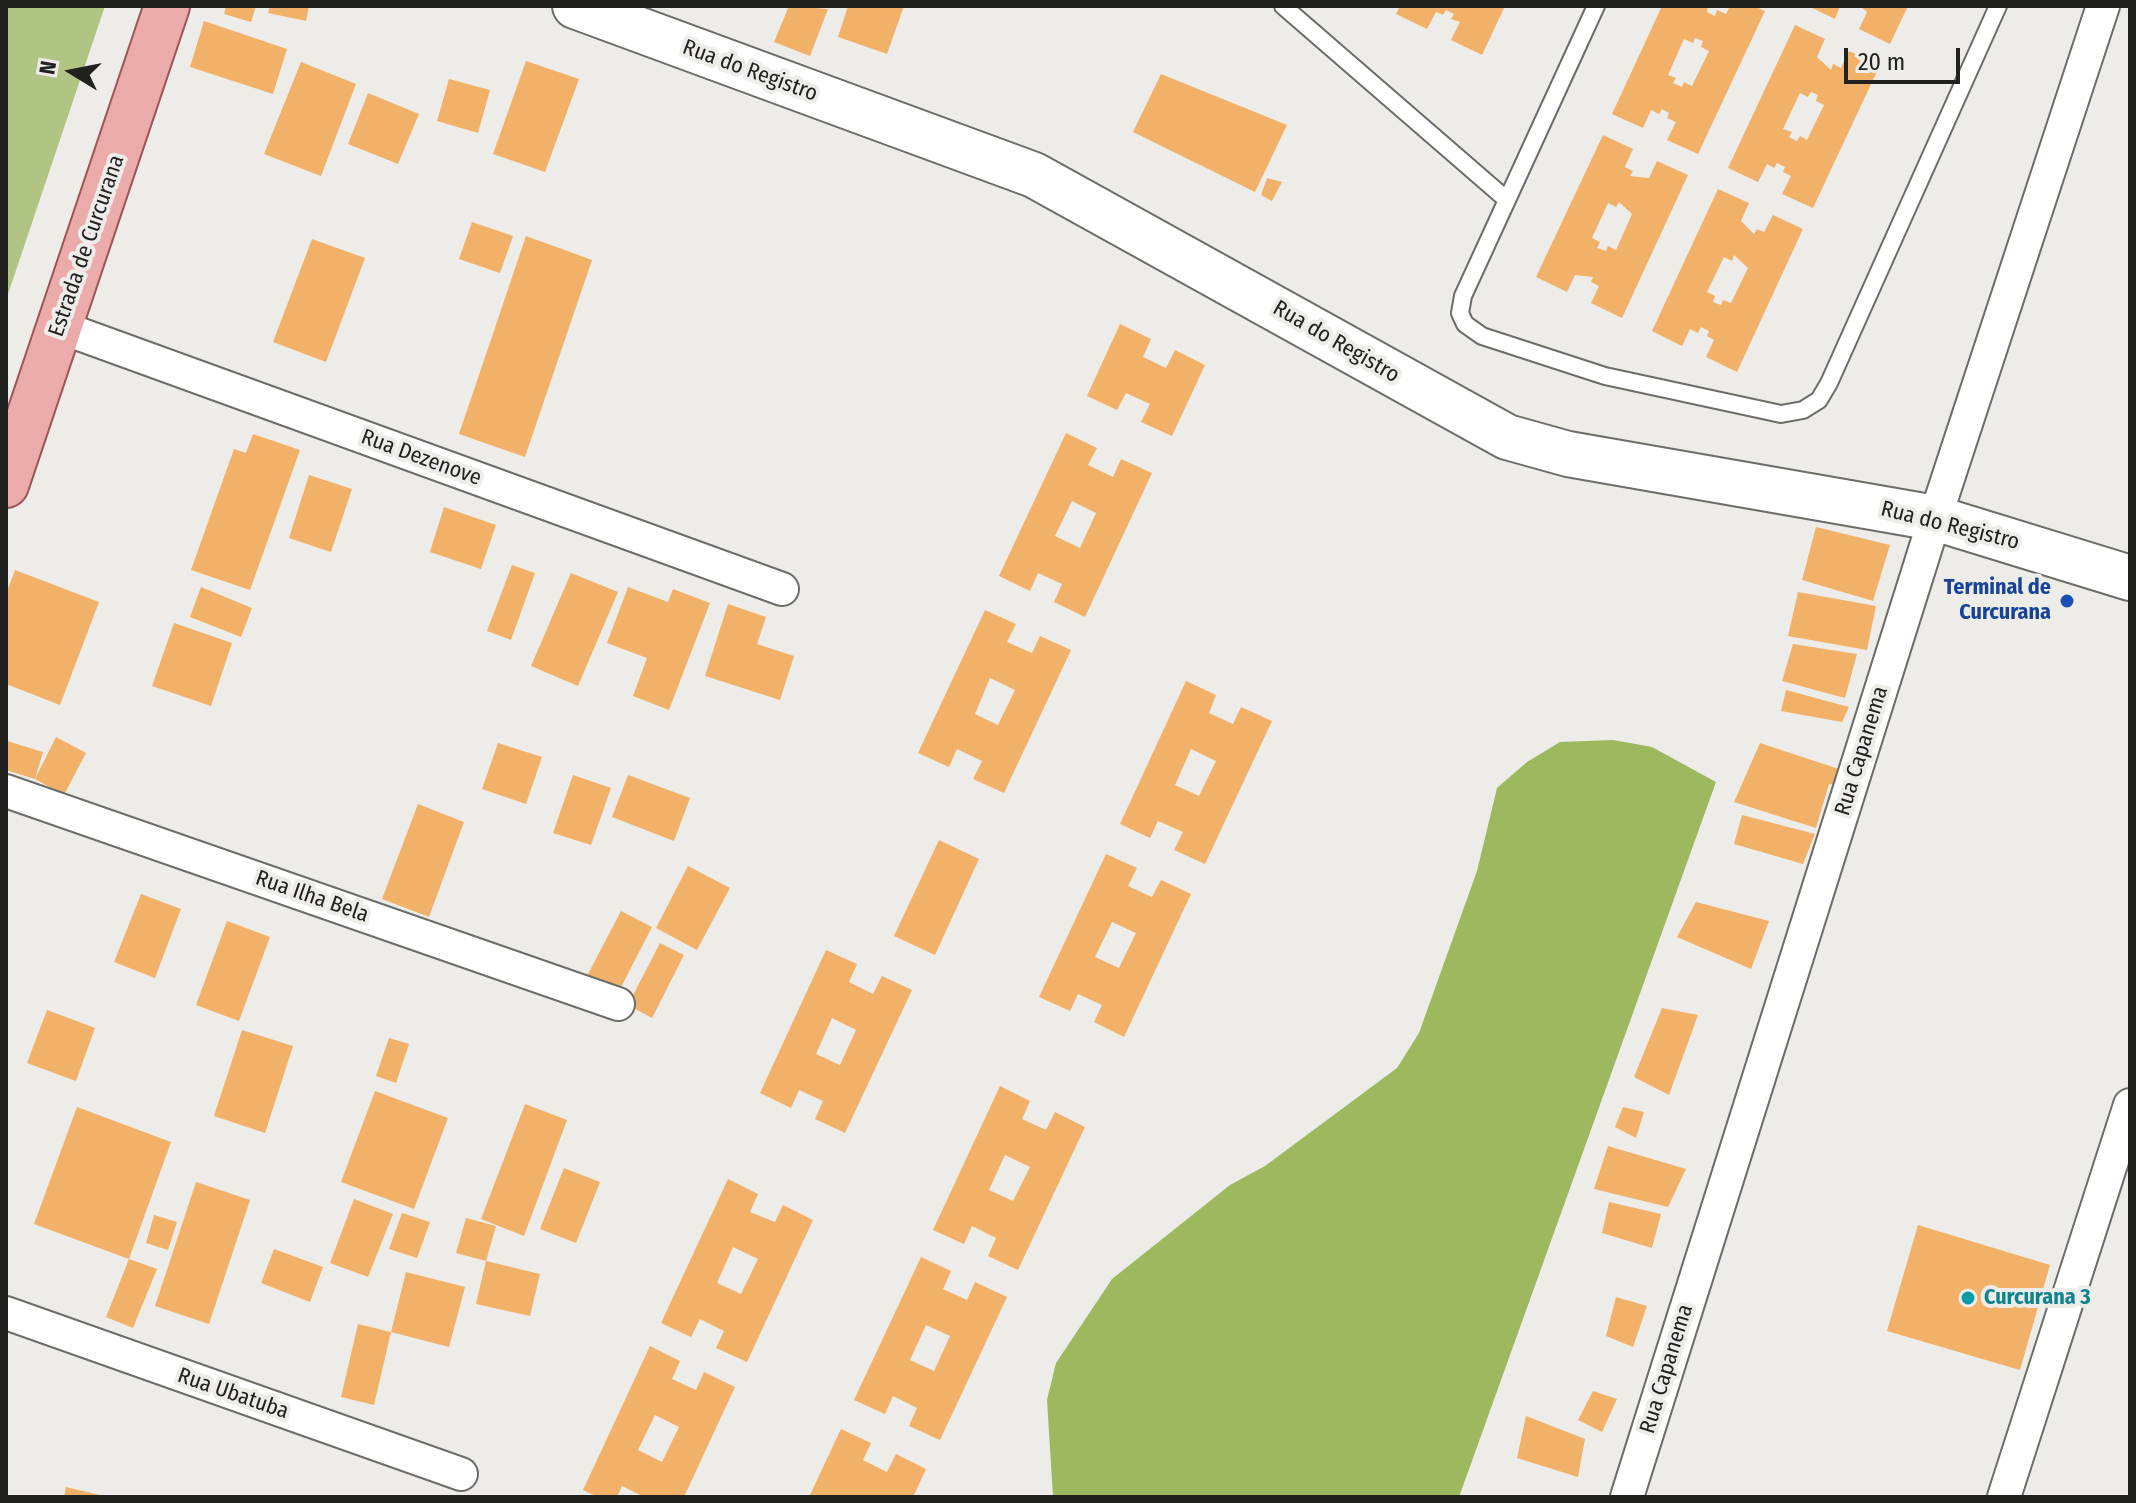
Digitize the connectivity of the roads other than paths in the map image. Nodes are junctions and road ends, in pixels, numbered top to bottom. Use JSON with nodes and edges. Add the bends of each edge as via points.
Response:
{"nodes":[{"id":1,"x":167,"y":6,"type":"edge"},
{"id":2,"x":575,"y":6,"type":"edge"},
{"id":3,"x":1283,"y":6,"type":"edge"},
{"id":4,"x":1596,"y":6,"type":"edge"},
{"id":5,"x":1998,"y":6,"type":"edge"},
{"id":6,"x":2103,"y":6,"type":"edge"},
{"id":7,"x":1507,"y":200,"type":"junction"},
{"id":8,"x":60,"y":327,"type":"junction"},
{"id":9,"x":7,"y":478,"type":"edge"},
{"id":10,"x":1935,"y":518,"type":"junction"},
{"id":11,"x":2130,"y":578,"type":"edge"},
{"id":12,"x":782,"y":589,"type":"dead end"},
{"id":13,"x":6,"y":791,"type":"edge"},
{"id":14,"x":618,"y":1004,"type":"dead end"},
{"id":15,"x":2130,"y":1105,"type":"edge"},
{"id":16,"x":6,"y":1313,"type":"edge"},
{"id":17,"x":461,"y":1474,"type":"dead end"},
{"id":18,"x":1627,"y":1497,"type":"edge"},
{"id":19,"x":2004,"y":1497,"type":"edge"}],
"edges":[{"from":1,"to":8,"type":"main road","name":"Estrada de Curcurana"},
{"from":2,"to":10,"type":"street","name":"Rua do Registro","via":[[1034,175],[1507,437],[1568,454]]},
{"from":3,"to":7,"type":"lane"},
{"from":4,"to":7,"type":"lane"},
{"from":5,"to":7,"type":"lane","via":[[1829,383],[1819,400],[1803,410],[1781,414],[1605,376],[1473,330],[1460,313],[1463,296]]},
{"from":6,"to":10,"type":"street","name":"Rua Capanema"},
{"from":8,"to":9,"type":"main road","name":"Estrada de Curcurana"},
{"from":8,"to":12,"type":"street","name":"Rua Dezenove"},
{"from":10,"to":11,"type":"street","name":"Rua do Registro"},
{"from":10,"to":18,"type":"street","name":"Rua Capanema"},
{"from":13,"to":14,"type":"street","name":"Rua Ilha Bela"},
{"from":15,"to":19,"type":"street"},
{"from":16,"to":17,"type":"street","name":"Rua Ubatuba"}]}
